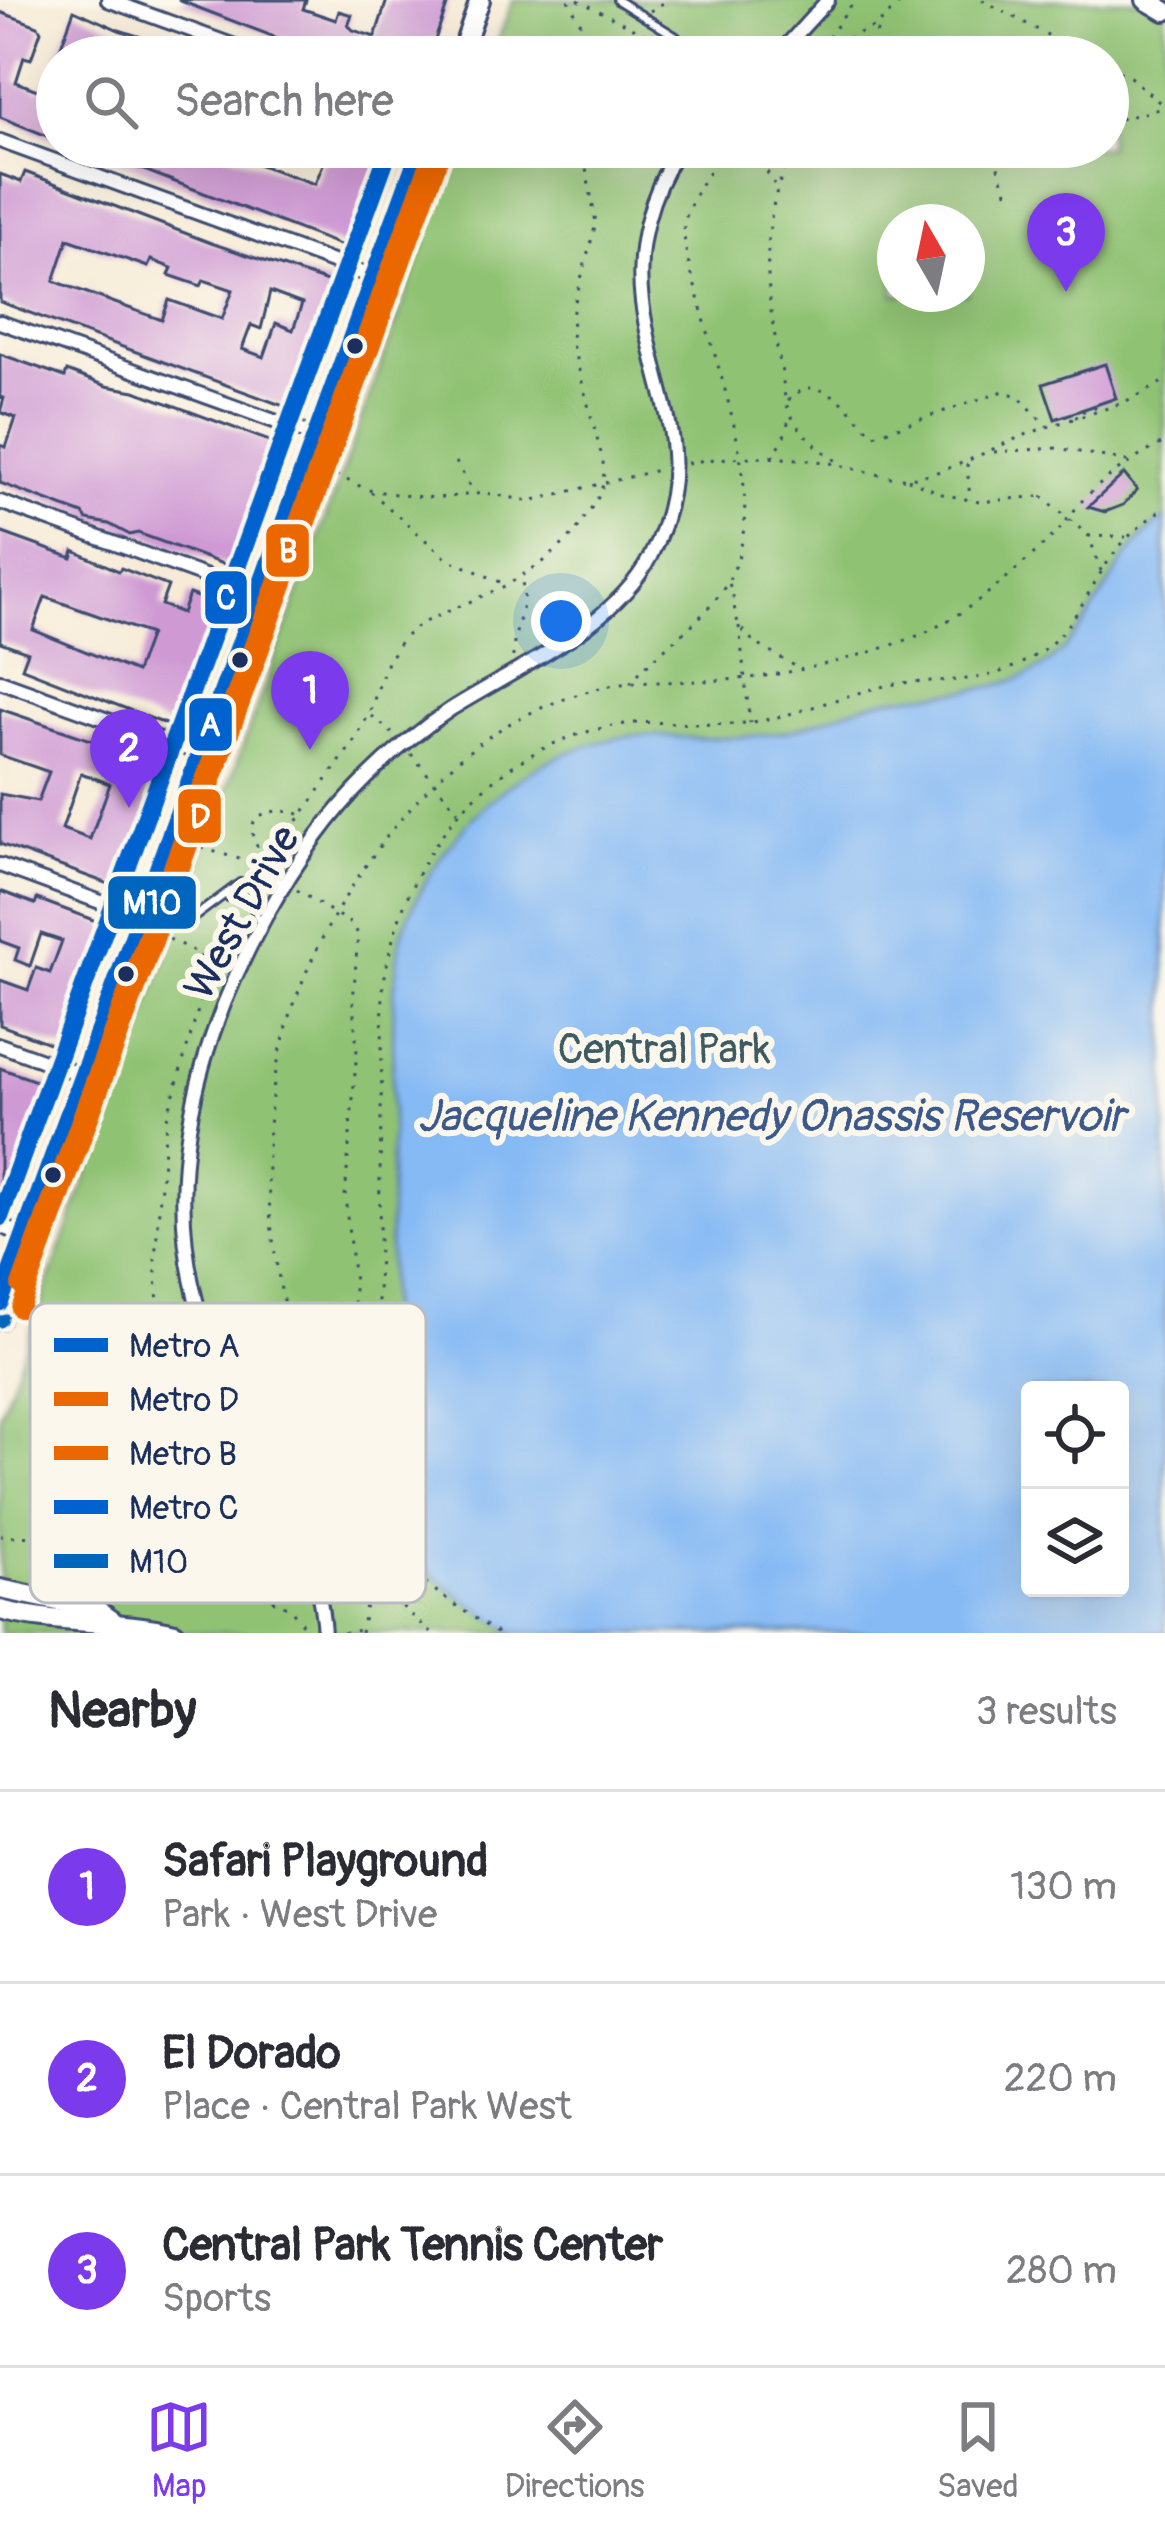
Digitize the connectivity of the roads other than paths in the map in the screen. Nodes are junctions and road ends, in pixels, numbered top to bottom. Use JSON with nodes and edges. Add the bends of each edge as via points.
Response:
{"nodes":[{"id":1,"x":108,"y":0,"type":"edge"},
{"id":2,"x":480,"y":0,"type":"edge"},
{"id":3,"x":617,"y":0,"type":"edge"},
{"id":4,"x":828,"y":0,"type":"edge"},
{"id":5,"x":1146,"y":0,"type":"edge"},
{"id":6,"x":1165,"y":11,"type":"edge"},
{"id":7,"x":208,"y":36,"type":"edge"},
{"id":8,"x":467,"y":36,"type":"edge"},
{"id":9,"x":675,"y":36,"type":"edge"},
{"id":10,"x":795,"y":36,"type":"edge"},
{"id":11,"x":0,"y":141,"type":"edge"},
{"id":12,"x":36,"y":154,"type":"edge"},
{"id":13,"x":74,"y":168,"type":"edge"},
{"id":14,"x":419,"y":168,"type":"edge"},
{"id":15,"x":670,"y":168,"type":"edge"},
{"id":16,"x":379,"y":279,"type":"junction"},
{"id":17,"x":0,"y":322,"type":"edge"},
{"id":18,"x":321,"y":438,"type":"junction"},
{"id":19,"x":0,"y":502,"type":"edge"},
{"id":20,"x":262,"y":597,"type":"junction"},
{"id":21,"x":0,"y":681,"type":"edge"},
{"id":22,"x":204,"y":755,"type":"junction"},
{"id":23,"x":0,"y":865,"type":"edge"},
{"id":24,"x":286,"y":880,"type":"junction"},
{"id":25,"x":225,"y":897,"type":"junction"},
{"id":26,"x":148,"y":914,"type":"junction"},
{"id":27,"x":260,"y":929,"type":"junction"},
{"id":28,"x":0,"y":1046,"type":"edge"},
{"id":29,"x":88,"y":1077,"type":"junction"},
{"id":30,"x":0,"y":1226,"type":"edge"},
{"id":31,"x":31,"y":1237,"type":"junction"},
{"id":32,"x":196,"y":1303,"type":"edge"},
{"id":33,"x":0,"y":1320,"type":"edge"},
{"id":34,"x":0,"y":1589,"type":"edge"},
{"id":35,"x":30,"y":1596,"type":"edge"},
{"id":36,"x":64,"y":1603,"type":"edge"},
{"id":37,"x":321,"y":1603,"type":"edge"},
{"id":38,"x":0,"y":1610,"type":"edge"},
{"id":39,"x":112,"y":1621,"type":"junction"},
{"id":40,"x":175,"y":1633,"type":"edge"},
{"id":41,"x":324,"y":1633,"type":"edge"}],
"edges":[{"from":1,"to":7,"type":"street"},
{"from":2,"to":8,"type":"main road"},
{"from":3,"to":9,"type":"lane"},
{"from":4,"to":10,"type":"street"},
{"from":5,"to":6,"type":"main road"},
{"from":11,"to":12,"type":"street"},
{"from":13,"to":16,"type":"street"},
{"from":14,"to":16,"type":"main road"},
{"from":15,"to":24,"type":"street","name":"West Drive","via":[[641,256],[645,319],[675,445],[674,481],[645,565],[591,623],[434,720],[383,762]]},
{"from":16,"to":18,"type":"main road"},
{"from":17,"to":18,"type":"street"},
{"from":18,"to":20,"type":"main road"},
{"from":19,"to":20,"type":"street"},
{"from":20,"to":22,"type":"main road"},
{"from":21,"to":22,"type":"street"},
{"from":22,"to":26,"type":"main road"},
{"from":23,"to":26,"type":"street"},
{"from":24,"to":25,"type":"lane","via":[[246,881]]},
{"from":24,"to":27,"type":"street","name":"West Drive"},
{"from":25,"to":26,"type":"lane","via":[[193,918]]},
{"from":25,"to":27,"type":"lane","via":[[251,900]]},
{"from":26,"to":29,"type":"main road"},
{"from":27,"to":32,"type":"street","name":"West Drive","via":[[219,1016],[193,1098],[184,1242]]},
{"from":28,"to":29,"type":"street"},
{"from":29,"to":31,"type":"main road"},
{"from":30,"to":31,"type":"street"},
{"from":31,"to":33,"type":"main road"},
{"from":34,"to":35,"type":"main road"},
{"from":36,"to":39,"type":"main road"},
{"from":37,"to":41,"type":"street","name":"West Drive"},
{"from":38,"to":39,"type":"main road"},
{"from":39,"to":40,"type":"main road"}]}
